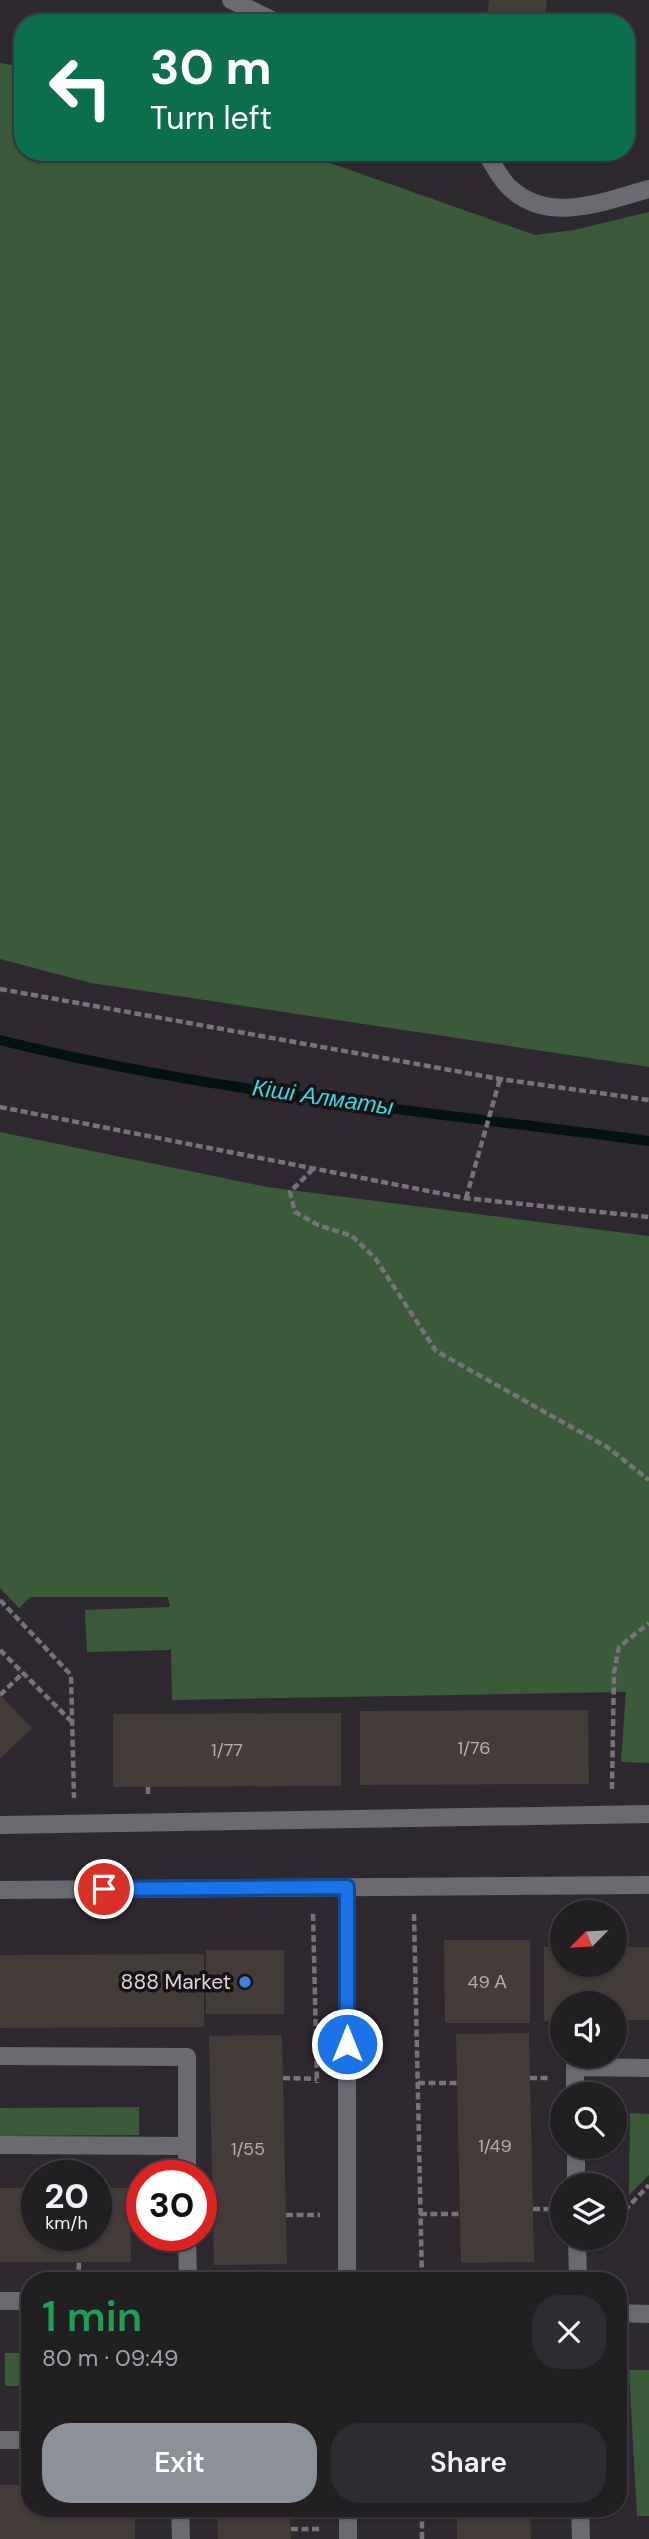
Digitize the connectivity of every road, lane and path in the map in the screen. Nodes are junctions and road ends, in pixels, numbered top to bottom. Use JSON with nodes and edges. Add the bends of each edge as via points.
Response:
{"nodes":[{"id":1,"x":231,"y":0,"type":"edge"},
{"id":2,"x":260,"y":14,"type":"edge"},
{"id":3,"x":491,"y":161,"type":"edge"},
{"id":4,"x":649,"y":189,"type":"edge"},
{"id":5,"x":0,"y":989,"type":"edge"},
{"id":6,"x":500,"y":1079,"type":"junction"},
{"id":7,"x":649,"y":1100,"type":"edge"},
{"id":8,"x":0,"y":1107,"type":"edge"},
{"id":9,"x":314,"y":1169,"type":"junction"},
{"id":10,"x":466,"y":1198,"type":"junction"},
{"id":11,"x":649,"y":1217,"type":"edge"},
{"id":12,"x":649,"y":1480,"type":"edge"},
{"id":13,"x":0,"y":1600,"type":"edge"},
{"id":14,"x":649,"y":1623,"type":"edge"},
{"id":15,"x":0,"y":1650,"type":"edge"},
{"id":16,"x":23,"y":1673,"type":"junction"},
{"id":17,"x":0,"y":1695,"type":"edge"},
{"id":18,"x":72,"y":1723,"type":"junction"},
{"id":19,"x":649,"y":1814,"type":"edge"},
{"id":20,"x":612,"y":1815,"type":"junction"},
{"id":21,"x":74,"y":1824,"type":"junction"},
{"id":22,"x":0,"y":1825,"type":"edge"},
{"id":23,"x":649,"y":1885,"type":"edge"},
{"id":24,"x":413,"y":1886,"type":"junction"},
{"id":25,"x":347,"y":1887,"type":"junction"},
{"id":26,"x":0,"y":1890,"type":"edge"},
{"id":27,"x":0,"y":2056,"type":"edge"},
{"id":28,"x":649,"y":2068,"type":"edge"},
{"id":29,"x":283,"y":2078,"type":"dead end"},
{"id":30,"x":317,"y":2079,"type":"dead end"},
{"id":31,"x":575,"y":2082,"type":"edge"},
{"id":32,"x":418,"y":2083,"type":"junction"},
{"id":33,"x":457,"y":2083,"type":"dead end"},
{"id":34,"x":0,"y":2145,"type":"edge"},
{"id":35,"x":187,"y":2146,"type":"junction"},
{"id":36,"x":187,"y":2160,"type":"edge"},
{"id":37,"x":649,"y":2185,"type":"edge"},
{"id":38,"x":627,"y":2208,"type":"edge"},
{"id":39,"x":533,"y":2209,"type":"dead end"},
{"id":40,"x":550,"y":2209,"type":"edge"},
{"id":41,"x":420,"y":2214,"type":"junction"},
{"id":42,"x":460,"y":2214,"type":"dead end"},
{"id":43,"x":286,"y":2215,"type":"dead end"},
{"id":44,"x":321,"y":2215,"type":"dead end"},
{"id":45,"x":577,"y":2250,"type":"edge"},
{"id":46,"x":187,"y":2251,"type":"edge"},
{"id":47,"x":79,"y":2262,"type":"dead end"},
{"id":48,"x":78,"y":2272,"type":"edge"},
{"id":49,"x":188,"y":2272,"type":"edge"},
{"id":50,"x":347,"y":2272,"type":"edge"},
{"id":51,"x":422,"y":2272,"type":"edge"},
{"id":52,"x":578,"y":2272,"type":"edge"},
{"id":53,"x":0,"y":2301,"type":"edge"},
{"id":54,"x":21,"y":2301,"type":"edge"},
{"id":55,"x":627,"y":2314,"type":"edge"},
{"id":56,"x":649,"y":2314,"type":"edge"},
{"id":57,"x":0,"y":2440,"type":"edge"},
{"id":58,"x":21,"y":2440,"type":"edge"},
{"id":59,"x":180,"y":2517,"type":"edge"},
{"id":60,"x":348,"y":2517,"type":"edge"},
{"id":61,"x":422,"y":2517,"type":"edge"},
{"id":62,"x":580,"y":2517,"type":"edge"},
{"id":63,"x":291,"y":2529,"type":"dead end"},
{"id":64,"x":323,"y":2529,"type":"dead end"},
{"id":65,"x":181,"y":2539,"type":"edge"},
{"id":66,"x":348,"y":2539,"type":"edge"},
{"id":67,"x":422,"y":2539,"type":"edge"},
{"id":68,"x":581,"y":2539,"type":"edge"}],
"edges":[{"from":1,"to":2,"type":"street"},
{"from":3,"to":4,"type":"street","via":[[510,188],[541,205],[568,210]]},
{"from":5,"to":6,"type":"path"},
{"from":6,"to":7,"type":"path"},
{"from":6,"to":10,"type":"path"},
{"from":8,"to":9,"type":"path"},
{"from":9,"to":10,"type":"path"},
{"from":9,"to":12,"type":"path","via":[[290,1192],[295,1212],[352,1237],[375,1258],[436,1351],[607,1447]]},
{"from":10,"to":11,"type":"path"},
{"from":13,"to":18,"type":"path","via":[[71,1675]]},
{"from":14,"to":20,"type":"path","via":[[619,1647],[614,1673]]},
{"from":15,"to":16,"type":"path"},
{"from":16,"to":17,"type":"path"},
{"from":16,"to":18,"type":"path"},
{"from":18,"to":21,"type":"path"},
{"from":19,"to":20,"type":"street"},
{"from":20,"to":21,"type":"street"},
{"from":21,"to":22,"type":"street"},
{"from":23,"to":24,"type":"street"},
{"from":24,"to":25,"type":"street"},
{"from":24,"to":32,"type":"path"},
{"from":25,"to":26,"type":"street"},
{"from":25,"to":50,"type":"street"},
{"from":27,"to":35,"type":"street","via":[[187,2057]]},
{"from":28,"to":31,"type":"street","via":[[575,2067]]},
{"from":29,"to":30,"type":"path"},
{"from":32,"to":33,"type":"path"},
{"from":32,"to":41,"type":"path"},
{"from":34,"to":35,"type":"street"},
{"from":35,"to":36,"type":"street"},
{"from":37,"to":38,"type":"path"},
{"from":39,"to":40,"type":"path"},
{"from":41,"to":42,"type":"path"},
{"from":41,"to":51,"type":"path"},
{"from":43,"to":44,"type":"path"},
{"from":45,"to":52,"type":"street"},
{"from":46,"to":49,"type":"street"},
{"from":47,"to":48,"type":"path"},
{"from":53,"to":54,"type":"street"},
{"from":55,"to":56,"type":"street"},
{"from":57,"to":58,"type":"street"},
{"from":59,"to":65,"type":"street"},
{"from":60,"to":66,"type":"street"},
{"from":61,"to":67,"type":"path"},
{"from":62,"to":68,"type":"street"},
{"from":63,"to":64,"type":"path"}]}
